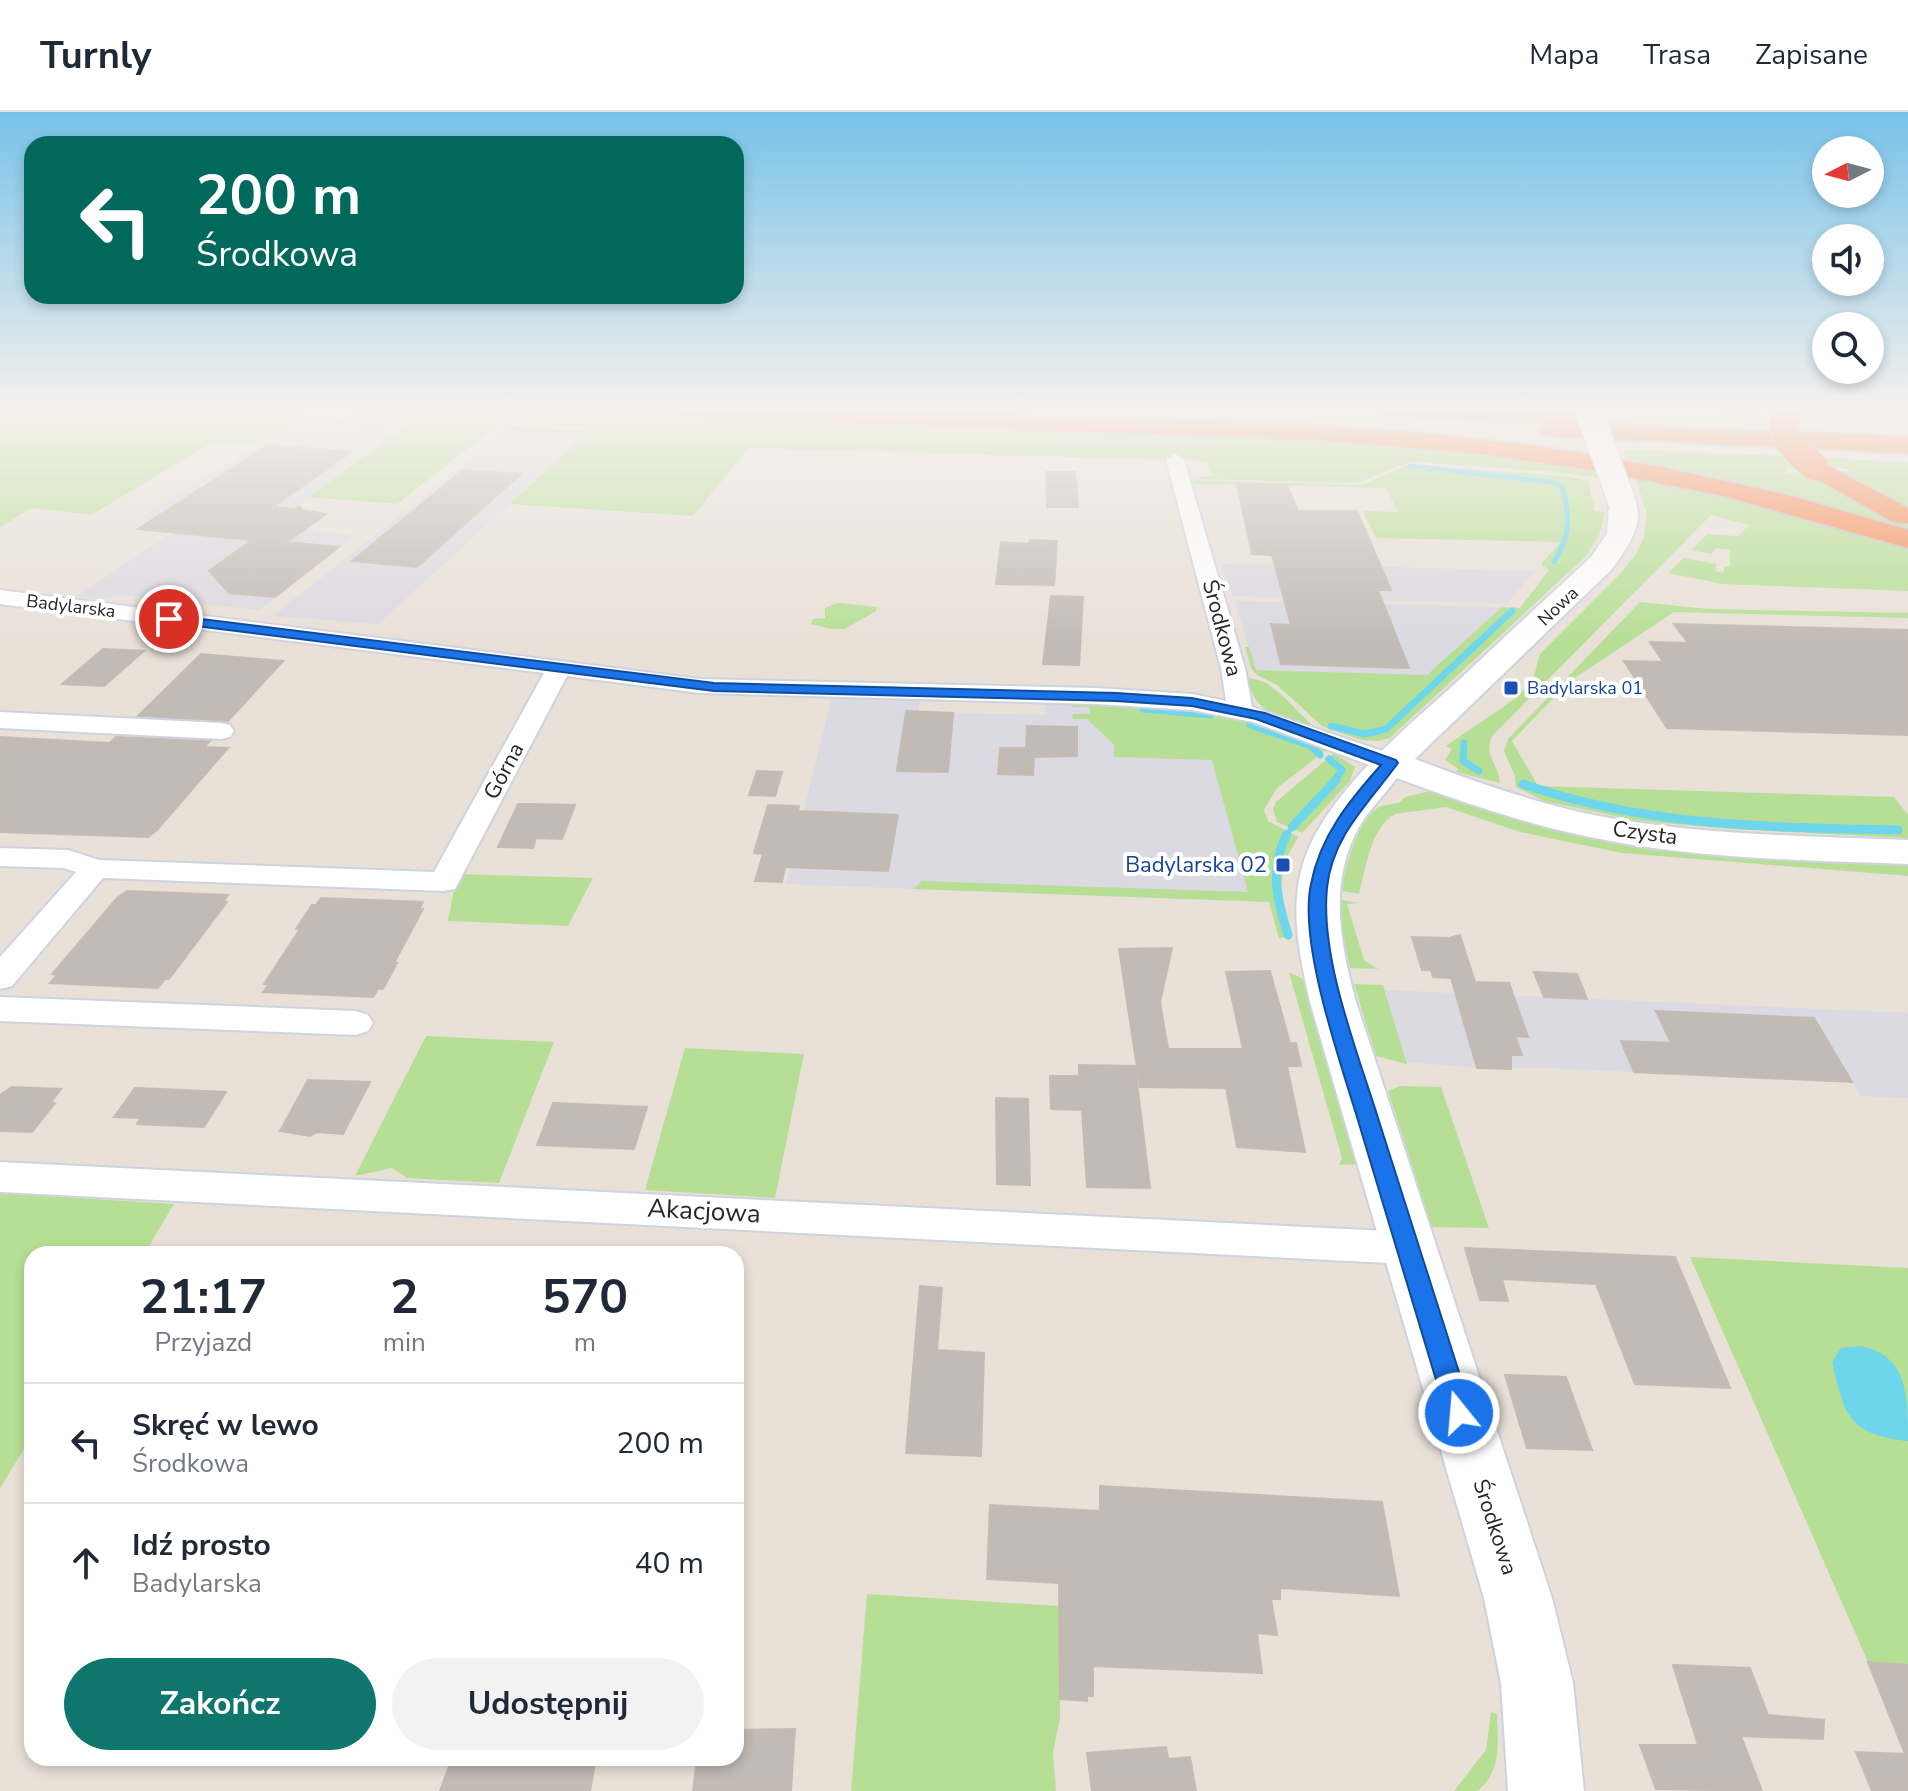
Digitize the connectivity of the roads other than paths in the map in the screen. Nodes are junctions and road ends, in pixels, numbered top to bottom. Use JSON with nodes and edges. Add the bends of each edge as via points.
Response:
{"nodes":[{"id":1,"x":1182,"y":486,"type":"edge"},
{"id":2,"x":1616,"y":486,"type":"edge"},
{"id":3,"x":1714,"y":486,"type":"edge"},
{"id":4,"x":1846,"y":486,"type":"edge"},
{"id":5,"x":1908,"y":518,"type":"edge"},
{"id":6,"x":1908,"y":539,"type":"edge"},
{"id":7,"x":0,"y":597,"type":"edge"},
{"id":8,"x":560,"y":667,"type":"junction"},
{"id":9,"x":1240,"y":711,"type":"junction"},
{"id":10,"x":0,"y":720,"type":"edge"},
{"id":11,"x":221,"y":731,"type":"dead end"},
{"id":12,"x":1390,"y":763,"type":"junction"},
{"id":13,"x":1908,"y":852,"type":"edge"},
{"id":14,"x":0,"y":857,"type":"edge"},
{"id":15,"x":95,"y":869,"type":"junction"},
{"id":16,"x":0,"y":978,"type":"edge"},
{"id":17,"x":0,"y":1009,"type":"edge"},
{"id":18,"x":356,"y":1023,"type":"dead end"},
{"id":19,"x":0,"y":1177,"type":"edge"},
{"id":20,"x":1408,"y":1248,"type":"junction"},
{"id":21,"x":1546,"y":1791,"type":"edge"}],
"edges":[{"from":1,"to":9,"type":"street","name":"Środkowa","via":[[1230,654]]},
{"from":2,"to":12,"type":"street","name":"Nowa","bridge":true,"via":[[1623,505],[1621,534],[1593,573]]},
{"from":3,"to":6,"type":"highway"},
{"from":4,"to":5,"type":"highway","bridge":true},
{"from":7,"to":8,"type":"street","name":"Badylarska"},
{"from":8,"to":9,"type":"street","name":"Badylarska","via":[[714,687],[1140,698]]},
{"from":8,"to":15,"type":"street","name":"Górna","via":[[444,882]]},
{"from":9,"to":12,"type":"street"},
{"from":10,"to":11,"type":"street"},
{"from":12,"to":13,"type":"street","name":"Czysta","via":[[1515,807],[1627,832]]},
{"from":12,"to":20,"type":"street","name":"Środkowa","via":[[1335,834],[1317,902],[1333,1002]]},
{"from":14,"to":15,"type":"street","via":[[68,859]]},
{"from":15,"to":16,"type":"street"},
{"from":17,"to":18,"type":"street"},
{"from":19,"to":20,"type":"street","name":"Akacjowa"},
{"from":20,"to":21,"type":"street","name":"Środkowa","via":[[1518,1598],[1537,1683]]}]}
